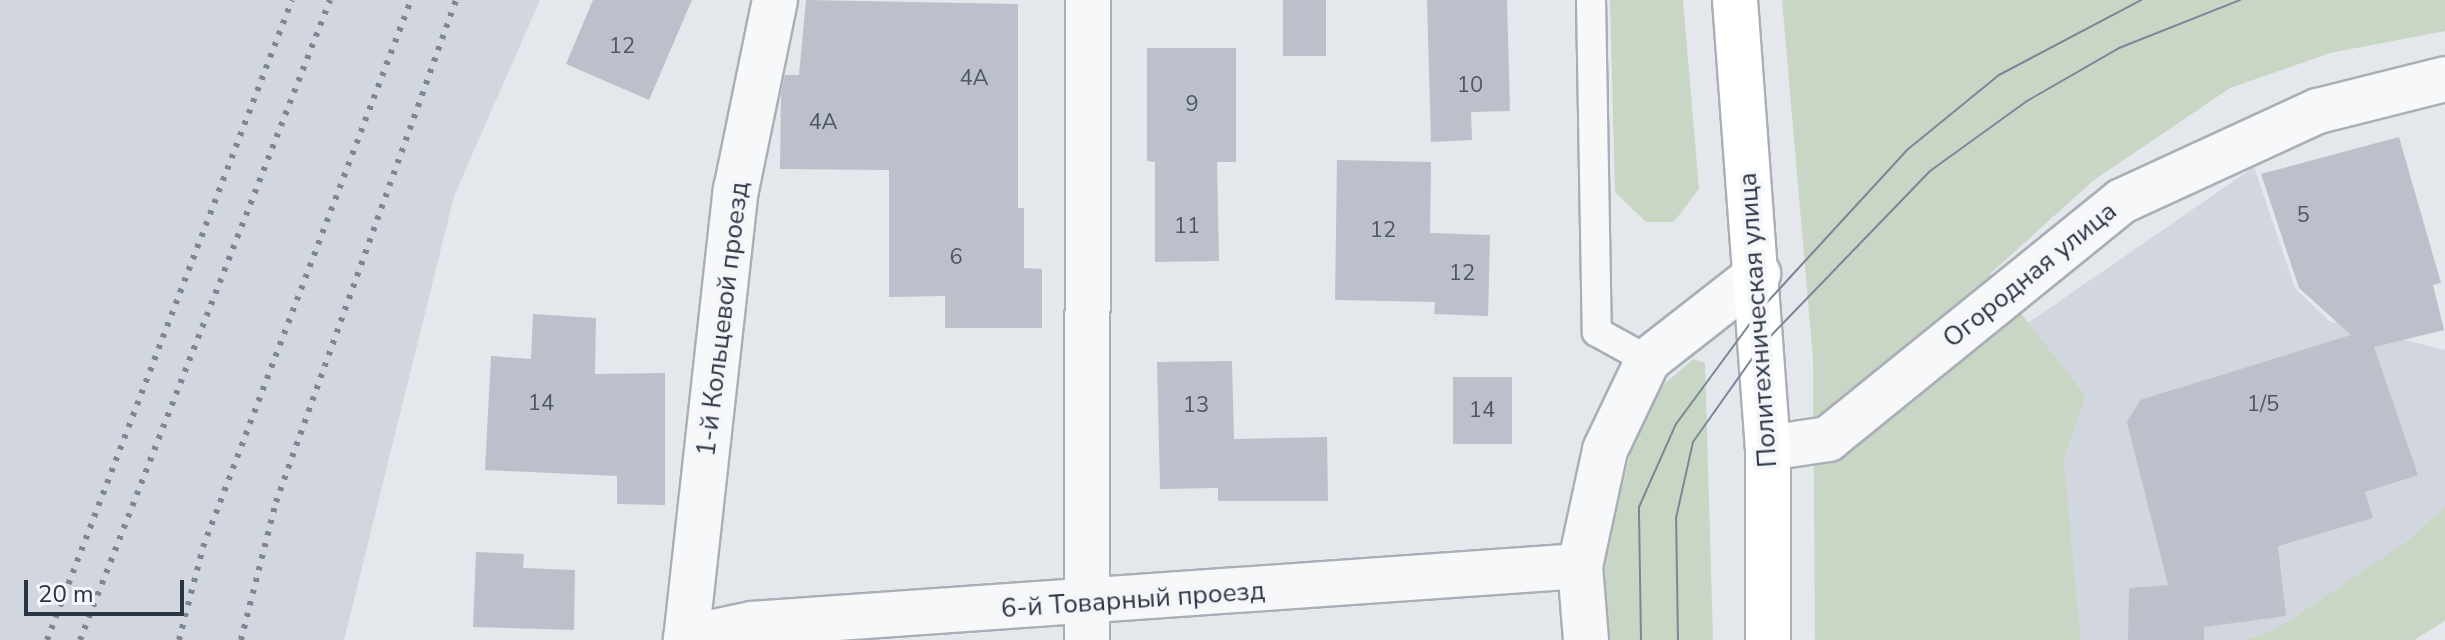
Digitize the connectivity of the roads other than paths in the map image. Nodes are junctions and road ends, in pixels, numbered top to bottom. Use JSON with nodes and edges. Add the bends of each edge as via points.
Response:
{"nodes":[{"id":1,"x":775,"y":0,"type":"edge"},
{"id":2,"x":1088,"y":0,"type":"edge"},
{"id":3,"x":1591,"y":0,"type":"edge"},
{"id":4,"x":1735,"y":0,"type":"edge"},
{"id":5,"x":2445,"y":79,"type":"edge"},
{"id":6,"x":1758,"y":274,"type":"junction"},
{"id":7,"x":1648,"y":360,"type":"junction"},
{"id":8,"x":1768,"y":448,"type":"junction"},
{"id":9,"x":1580,"y":566,"type":"junction"},
{"id":10,"x":1087,"y":622,"type":"edge"},
{"id":11,"x":686,"y":639,"type":"edge"},
{"id":12,"x":1586,"y":640,"type":"edge"},
{"id":13,"x":1768,"y":640,"type":"edge"}],
"edges":[{"from":1,"to":11,"type":"street","name":"1-й Кольцевой проезд","via":[[736,190]]},
{"from":2,"to":10,"type":"street"},
{"from":3,"to":7,"type":"lane","via":[[1597,332]]},
{"from":4,"to":6,"type":"main road","name":"Политехническая улица"},
{"from":5,"to":8,"type":"street","name":"Огородная улица","via":[[2318,111],[2122,201],[1828,439]]},
{"from":6,"to":7,"type":"street"},
{"from":6,"to":8,"type":"main road","name":"Политехническая улица"},
{"from":7,"to":9,"type":"street","via":[[1605,450]]},
{"from":8,"to":13,"type":"main road","name":"Политехническая улица"},
{"from":9,"to":10,"type":"street","name":"6-й Товарный проезд"},
{"from":9,"to":12,"type":"street"},
{"from":10,"to":11,"type":"street","name":"6-й Товарный проезд","via":[[752,624]]}]}
